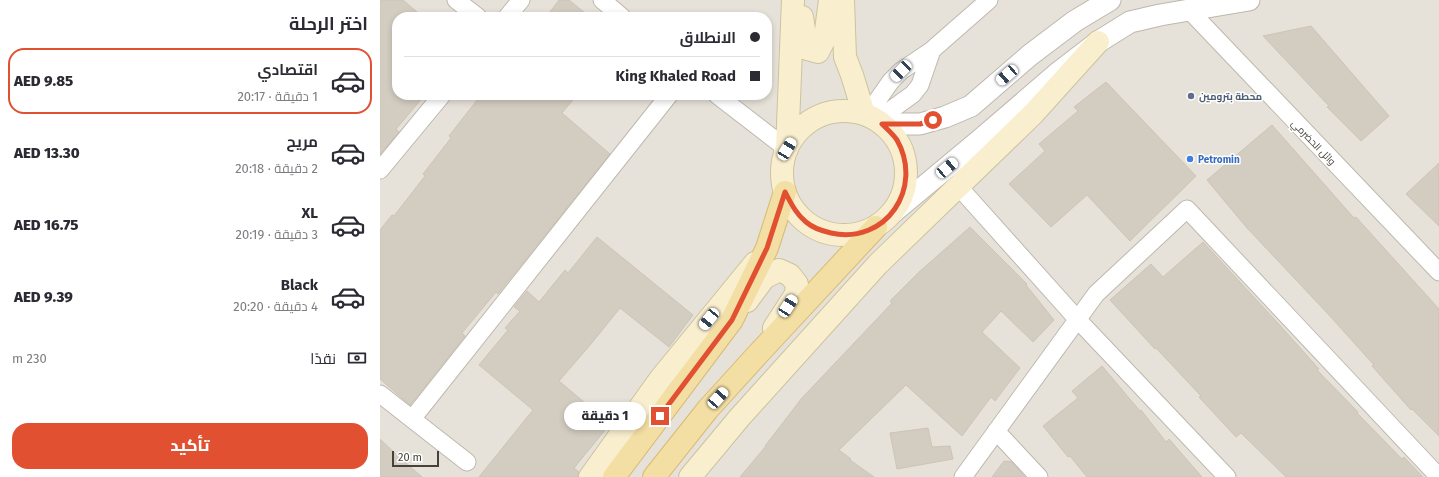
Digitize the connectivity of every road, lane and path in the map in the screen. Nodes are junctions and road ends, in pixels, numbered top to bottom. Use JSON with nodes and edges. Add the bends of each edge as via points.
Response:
{"nodes":[{"id":1,"x":456,"y":0,"type":"edge"},
{"id":2,"x":521,"y":0,"type":"edge"},
{"id":3,"x":602,"y":0,"type":"edge"},
{"id":4,"x":793,"y":0,"type":"edge"},
{"id":5,"x":801,"y":0,"type":"edge"},
{"id":6,"x":830,"y":0,"type":"edge"},
{"id":7,"x":843,"y":0,"type":"edge"},
{"id":8,"x":989,"y":0,"type":"edge"},
{"id":9,"x":1110,"y":0,"type":"edge"},
{"id":10,"x":1249,"y":0,"type":"edge"},
{"id":11,"x":1190,"y":11,"type":"junction"},
{"id":12,"x":472,"y":12,"type":"edge"},
{"id":13,"x":511,"y":12,"type":"edge"},
{"id":14,"x":616,"y":12,"type":"edge"},
{"id":15,"x":1098,"y":42,"type":"junction"},
{"id":16,"x":932,"y":50,"type":"junction"},
{"id":17,"x":438,"y":100,"type":"edge"},
{"id":18,"x":665,"y":100,"type":"edge"},
{"id":19,"x":723,"y":100,"type":"edge"},
{"id":20,"x":873,"y":118,"type":"junction"},
{"id":21,"x":787,"y":149,"type":"junction"},
{"id":22,"x":380,"y":170,"type":"edge"},
{"id":23,"x":958,"y":186,"type":"junction"},
{"id":24,"x":785,"y":192,"type":"junction"},
{"id":25,"x":884,"y":221,"type":"junction"},
{"id":26,"x":767,"y":248,"type":"junction"},
{"id":27,"x":1439,"y":272,"type":"edge"},
{"id":28,"x":732,"y":320,"type":"junction"},
{"id":29,"x":1078,"y":320,"type":"junction"},
{"id":30,"x":758,"y":354,"type":"junction"},
{"id":31,"x":380,"y":394,"type":"edge"},
{"id":32,"x":412,"y":419,"type":"junction"},
{"id":33,"x":996,"y":431,"type":"junction"},
{"id":34,"x":467,"y":462,"type":"dead end"},
{"id":35,"x":590,"y":477,"type":"edge"},
{"id":36,"x":614,"y":477,"type":"edge"},
{"id":37,"x":654,"y":477,"type":"edge"},
{"id":38,"x":690,"y":477,"type":"edge"},
{"id":39,"x":963,"y":477,"type":"edge"},
{"id":40,"x":1040,"y":477,"type":"edge"},
{"id":41,"x":1227,"y":477,"type":"edge"},
{"id":42,"x":1439,"y":477,"type":"edge"}],
"edges":[{"from":1,"to":12,"type":"street"},
{"from":2,"to":13,"type":"street"},
{"from":3,"to":14,"type":"street"},
{"from":4,"to":21,"type":"main road"},
{"from":5,"to":6,"type":"main road","via":[[807,49],[818,52],[825,38]]},
{"from":7,"to":20,"type":"main road","via":[[845,57]]},
{"from":8,"to":16,"type":"street"},
{"from":9,"to":20,"type":"street","via":[[1075,21],[1030,55],[971,106],[920,124]]},
{"from":10,"to":11,"type":"street"},
{"from":11,"to":15,"type":"street","via":[[1160,14],[1130,22]]},
{"from":11,"to":27,"type":"street","name":"وائل الحضرمي"},
{"from":15,"to":23,"type":"main road","via":[[1034,114]]},
{"from":15,"to":25,"type":"street","via":[[1059,72]]},
{"from":16,"to":20,"type":"street","via":[[891,80]]},
{"from":16,"to":20,"type":"street","via":[[920,85],[913,94]]},
{"from":17,"to":22,"type":"street"},
{"from":18,"to":32,"type":"street"},
{"from":19,"to":21,"type":"street"},
{"from":20,"to":21,"type":"main road","via":[[845,110],[821,115],[810,120],[796,133]]},
{"from":20,"to":25,"type":"main road","via":[[896,138],[904,157],[907,177],[902,197]]},
{"from":21,"to":24,"type":"main road","via":[[782,178]]},
{"from":23,"to":29,"type":"street"},
{"from":23,"to":38,"type":"main road","via":[[873,269],[740,417]]},
{"from":24,"to":25,"type":"main road","via":[[793,209],[806,222],[822,232],[840,235],[859,234]]},
{"from":24,"to":26,"type":"main road"},
{"from":25,"to":30,"type":"main road"},
{"from":26,"to":28,"type":"main road"},
{"from":26,"to":35,"type":"main road","via":[[661,378]]},
{"from":28,"to":30,"type":"main road","via":[[764,278],[779,270],[790,274],[798,284],[796,294]]},
{"from":28,"to":36,"type":"main road"},
{"from":29,"to":33,"type":"street"},
{"from":29,"to":41,"type":"street"},
{"from":29,"to":42,"type":"street","via":[[1096,294],[1187,209]]},
{"from":30,"to":37,"type":"main road","via":[[708,409]]},
{"from":31,"to":32,"type":"street"},
{"from":32,"to":34,"type":"street"},
{"from":33,"to":39,"type":"street"},
{"from":33,"to":40,"type":"street"}]}
